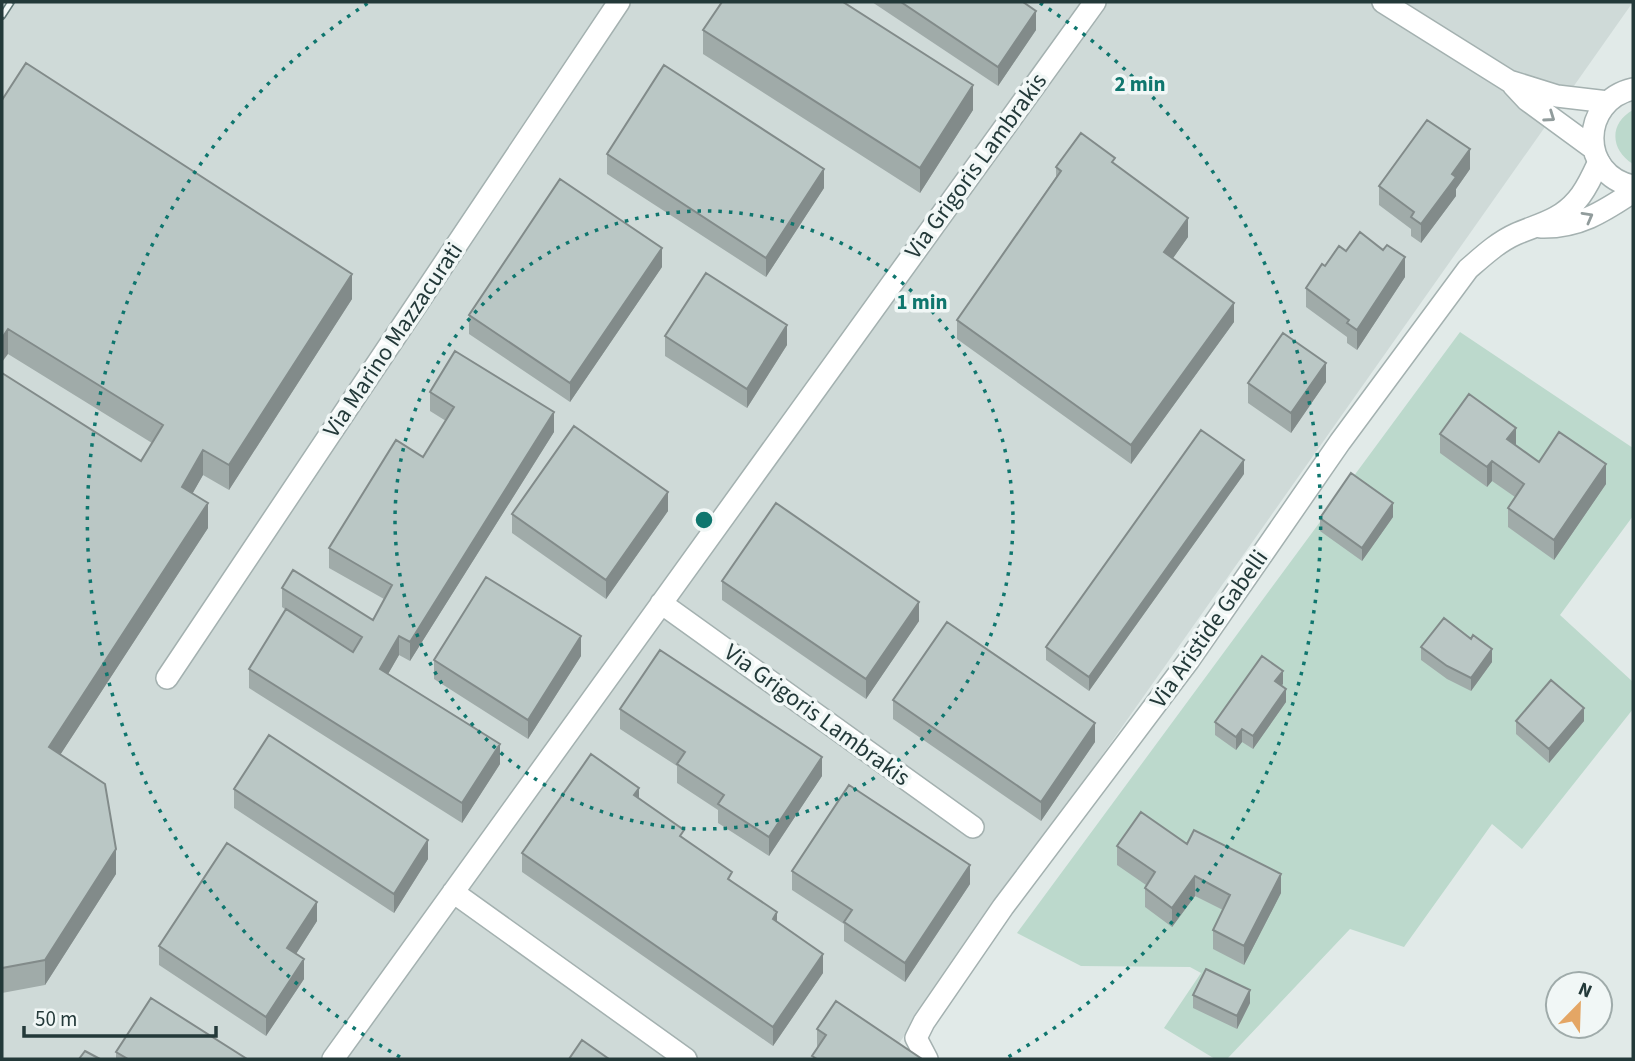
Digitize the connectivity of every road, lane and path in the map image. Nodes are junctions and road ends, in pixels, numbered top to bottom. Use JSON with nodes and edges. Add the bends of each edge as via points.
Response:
{"nodes":[{"id":1,"x":619,"y":2,"type":"edge"},
{"id":2,"x":1095,"y":2,"type":"edge"},
{"id":3,"x":1383,"y":2,"type":"edge"},
{"id":4,"x":1509,"y":81,"type":"junction"},
{"id":5,"x":1633,"y":89,"type":"edge"},
{"id":6,"x":1608,"y":102,"type":"junction"},
{"id":7,"x":1596,"y":156,"type":"junction"},
{"id":8,"x":1633,"y":186,"type":"edge"},
{"id":9,"x":1633,"y":192,"type":"edge"},
{"id":10,"x":1539,"y":227,"type":"junction"},
{"id":11,"x":661,"y":603,"type":"junction"},
{"id":12,"x":167,"y":678,"type":"dead end"},
{"id":13,"x":973,"y":827,"type":"dead end"},
{"id":14,"x":453,"y":892,"type":"junction"},
{"id":15,"x":333,"y":1059,"type":"edge"},
{"id":16,"x":686,"y":1059,"type":"edge"},
{"id":17,"x":927,"y":1059,"type":"edge"}],
"edges":[{"from":1,"to":12,"type":"street","name":"Via Marino Mazzacurati"},
{"from":2,"to":11,"type":"street","name":"Via Grigoris Lambrakis"},
{"from":3,"to":4,"type":"street"},
{"from":4,"to":6,"type":"street","via":[[1557,96]]},
{"from":4,"to":7,"type":"street","one_way":true},
{"from":5,"to":6,"type":"street"},
{"from":6,"to":7,"type":"street","via":[[1594,124]]},
{"from":7,"to":8,"type":"street","via":[[1610,175]]},
{"from":7,"to":10,"type":"street","name":"Via Aristide Gabelli","via":[[1577,201]]},
{"from":10,"to":9,"type":"street","name":"Via Aristide Gabelli","one_way":true,"via":[[1562,228],[1583,222]]},
{"from":10,"to":17,"type":"street","name":"Via Aristide Gabelli","via":[[1516,234],[1468,269],[1364,410],[1189,660],[923,1022],[916,1038]]},
{"from":11,"to":13,"type":"street","name":"Via Grigoris Lambrakis"},
{"from":11,"to":14,"type":"street","name":"Via Grigoris Lambrakis"},
{"from":14,"to":15,"type":"street","name":"Via Grigoris Lambrakis"},
{"from":14,"to":16,"type":"street"}]}
